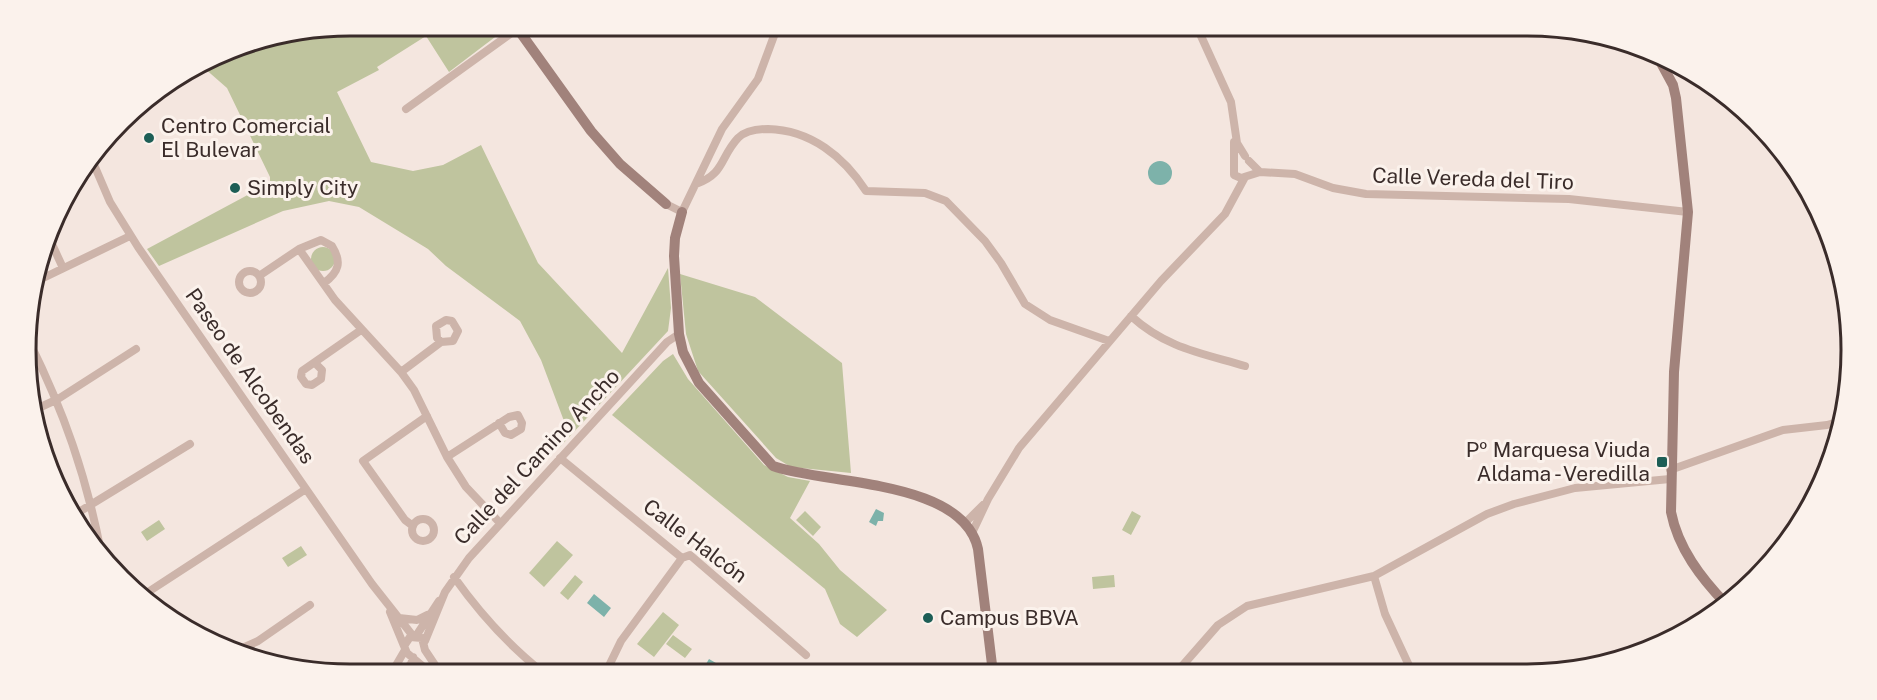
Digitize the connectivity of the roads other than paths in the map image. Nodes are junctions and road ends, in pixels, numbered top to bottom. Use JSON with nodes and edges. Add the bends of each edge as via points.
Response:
{"nodes":[{"id":1,"x":504,"y":36,"type":"edge"},
{"id":2,"x":522,"y":36,"type":"edge"},
{"id":3,"x":774,"y":36,"type":"edge"},
{"id":4,"x":1201,"y":36,"type":"edge"},
{"id":5,"x":1663,"y":67,"type":"edge"},
{"id":6,"x":406,"y":109,"type":"dead end"},
{"id":7,"x":1235,"y":131,"type":"junction"},
{"id":8,"x":1247,"y":159,"type":"junction"},
{"id":9,"x":1234,"y":160,"type":"junction"},
{"id":10,"x":95,"y":167,"type":"edge"},
{"id":11,"x":1260,"y":172,"type":"junction"},
{"id":12,"x":1234,"y":175,"type":"junction"},
{"id":13,"x":1246,"y":176,"type":"junction"},
{"id":14,"x":696,"y":184,"type":"junction"},
{"id":15,"x":1236,"y":194,"type":"junction"},
{"id":16,"x":666,"y":204,"type":"joint"},
{"id":17,"x":1688,"y":212,"type":"junction"},
{"id":18,"x":681,"y":217,"type":"junction"},
{"id":19,"x":130,"y":236,"type":"junction"},
{"id":20,"x":54,"y":248,"type":"edge"},
{"id":21,"x":299,"y":249,"type":"junction"},
{"id":22,"x":63,"y":268,"type":"junction"},
{"id":23,"x":259,"y":276,"type":"dead end"},
{"id":24,"x":45,"y":277,"type":"edge"},
{"id":25,"x":324,"y":283,"type":"junction"},
{"id":26,"x":1131,"y":316,"type":"junction"},
{"id":27,"x":361,"y":330,"type":"junction"},
{"id":28,"x":679,"y":334,"type":"junction"},
{"id":29,"x":1109,"y":341,"type":"junction"},
{"id":30,"x":441,"y":342,"type":"dead end"},
{"id":31,"x":681,"y":346,"type":"junction"},
{"id":32,"x":136,"y":349,"type":"dead end"},
{"id":33,"x":661,"y":351,"type":"junction"},
{"id":34,"x":36,"y":356,"type":"edge"},
{"id":35,"x":315,"y":363,"type":"dead end"},
{"id":36,"x":1245,"y":366,"type":"dead end"},
{"id":37,"x":401,"y":372,"type":"junction"},
{"id":38,"x":58,"y":399,"type":"junction"},
{"id":39,"x":41,"y":407,"type":"edge"},
{"id":40,"x":427,"y":416,"type":"junction"},
{"id":41,"x":499,"y":423,"type":"dead end"},
{"id":42,"x":1832,"y":423,"type":"edge"},
{"id":43,"x":189,"y":444,"type":"dead end"},
{"id":44,"x":447,"y":457,"type":"junction"},
{"id":45,"x":560,"y":458,"type":"junction"},
{"id":46,"x":1670,"y":475,"type":"junction"},
{"id":47,"x":306,"y":489,"type":"junction"},
{"id":48,"x":988,"y":500,"type":"junction"},
{"id":49,"x":91,"y":506,"type":"junction"},
{"id":50,"x":81,"y":511,"type":"edge"},
{"id":51,"x":500,"y":523,"type":"junction"},
{"id":52,"x":965,"y":523,"type":"junction"},
{"id":53,"x":413,"y":526,"type":"dead end"},
{"id":54,"x":972,"y":533,"type":"junction"},
{"id":55,"x":98,"y":536,"type":"edge"},
{"id":56,"x":682,"y":558,"type":"junction"},
{"id":57,"x":1374,"y":576,"type":"junction"},
{"id":58,"x":454,"y":577,"type":"junction"},
{"id":59,"x":149,"y":591,"type":"edge"},
{"id":60,"x":445,"y":592,"type":"junction"},
{"id":61,"x":1720,"y":597,"type":"edge"},
{"id":62,"x":310,"y":605,"type":"dead end"},
{"id":63,"x":388,"y":608,"type":"junction"},
{"id":64,"x":428,"y":615,"type":"junction"},
{"id":65,"x":399,"y":618,"type":"junction"},
{"id":66,"x":414,"y":636,"type":"junction"},
{"id":67,"x":247,"y":646,"type":"edge"},
{"id":68,"x":425,"y":646,"type":"junction"},
{"id":69,"x":405,"y":648,"type":"junction"},
{"id":70,"x":806,"y":655,"type":"dead end"},
{"id":71,"x":413,"y":657,"type":"junction"},
{"id":72,"x":396,"y":664,"type":"edge"},
{"id":73,"x":411,"y":664,"type":"edge"},
{"id":74,"x":421,"y":664,"type":"edge"},
{"id":75,"x":435,"y":664,"type":"edge"},
{"id":76,"x":532,"y":664,"type":"edge"},
{"id":77,"x":610,"y":664,"type":"edge"},
{"id":78,"x":992,"y":664,"type":"edge"},
{"id":79,"x":1184,"y":664,"type":"edge"},
{"id":80,"x":1408,"y":664,"type":"edge"}],
"edges":[{"from":1,"to":6,"type":"street"},
{"from":2,"to":16,"type":"street","via":[[591,131],[620,164]]},
{"from":3,"to":14,"type":"street","via":[[758,79],[722,129]]},
{"from":4,"to":7,"type":"street","via":[[1231,102]]},
{"from":5,"to":17,"type":"street","via":[[1676,98]]},
{"from":7,"to":8,"type":"street"},
{"from":7,"to":9,"type":"street"},
{"from":8,"to":9,"type":"street","via":[[1241,156]]},
{"from":8,"to":11,"type":"street"},
{"from":8,"to":13,"type":"street"},
{"from":9,"to":12,"type":"street"},
{"from":10,"to":19,"type":"street","name":"Paseo de Alcobendas"},
{"from":11,"to":13,"type":"street","name":"Calle Vereda del Tiro"},
{"from":11,"to":17,"type":"street","name":"Calle Vereda del Tiro","via":[[1295,174],[1333,188],[1366,194],[1569,199]]},
{"from":12,"to":13,"type":"street","name":"Calle Vereda del Tiro"},
{"from":12,"to":15,"type":"street"},
{"from":13,"to":15,"type":"street"},
{"from":14,"to":18,"type":"street"},
{"from":14,"to":29,"type":"street","via":[[711,179],[738,138],[749,131],[783,129],[808,137],[833,153],[866,191],[925,193],[945,201],[984,241],[1025,304],[1050,320]]},
{"from":15,"to":26,"type":"street","via":[[1225,214]]},
{"from":16,"to":18,"type":"street"},
{"from":17,"to":46,"type":"street","via":[[1674,372]]},
{"from":18,"to":28,"type":"street","via":[[674,256]]},
{"from":19,"to":22,"type":"street"},
{"from":19,"to":47,"type":"street","name":"Paseo de Alcobendas"},
{"from":20,"to":22,"type":"street"},
{"from":21,"to":23,"type":"street"},
{"from":21,"to":25,"type":"street"},
{"from":21,"to":25,"type":"street","via":[[315,241],[332,246],[339,266]]},
{"from":22,"to":24,"type":"street"},
{"from":25,"to":27,"type":"street"},
{"from":26,"to":29,"type":"street"},
{"from":26,"to":36,"type":"street","via":[[1150,334],[1166,342]]},
{"from":27,"to":35,"type":"street"},
{"from":27,"to":37,"type":"street"},
{"from":28,"to":31,"type":"street"},
{"from":28,"to":33,"type":"street","name":"Calle del Camino Ancho"},
{"from":29,"to":48,"type":"street","via":[[1019,448]]},
{"from":30,"to":37,"type":"street"},
{"from":31,"to":33,"type":"street"},
{"from":31,"to":52,"type":"street","via":[[699,383],[773,466],[900,490],[945,508]]},
{"from":32,"to":38,"type":"street"},
{"from":33,"to":45,"type":"street","name":"Calle del Camino Ancho"},
{"from":34,"to":38,"type":"street"},
{"from":37,"to":40,"type":"street"},
{"from":38,"to":39,"type":"street"},
{"from":38,"to":49,"type":"street"},
{"from":40,"to":44,"type":"street"},
{"from":40,"to":53,"type":"street","via":[[363,461]]},
{"from":41,"to":44,"type":"street"},
{"from":42,"to":46,"type":"street","via":[[1783,430]]},
{"from":43,"to":49,"type":"street"},
{"from":44,"to":51,"type":"street","via":[[466,487]]},
{"from":45,"to":51,"type":"street","name":"Calle del Camino Ancho"},
{"from":45,"to":56,"type":"street","name":"Calle Halcón"},
{"from":46,"to":57,"type":"street","via":[[1575,488],[1514,504],[1487,514]]},
{"from":46,"to":61,"type":"street","via":[[1671,512],[1678,538]]},
{"from":47,"to":59,"type":"street"},
{"from":47,"to":63,"type":"street","name":"Paseo de Alcobendas"},
{"from":48,"to":52,"type":"street"},
{"from":48,"to":54,"type":"street"},
{"from":49,"to":50,"type":"street"},
{"from":49,"to":55,"type":"street"},
{"from":51,"to":58,"type":"street","name":"Calle del Camino Ancho"},
{"from":52,"to":54,"type":"street"},
{"from":54,"to":78,"type":"street","via":[[978,549]]},
{"from":56,"to":70,"type":"street","name":"Calle Halcón","via":[[690,555]]},
{"from":56,"to":77,"type":"street","via":[[621,641]]},
{"from":57,"to":79,"type":"street","via":[[1239,610],[1218,625]]},
{"from":57,"to":80,"type":"street","via":[[1385,614]]},
{"from":58,"to":60,"type":"street","name":"Calle del Camino Ancho"},
{"from":58,"to":76,"type":"street","via":[[510,647]]},
{"from":60,"to":64,"type":"street","name":"Calle del Camino Ancho"},
{"from":60,"to":68,"type":"street","name":"Calle del Camino Ancho"},
{"from":62,"to":67,"type":"street"},
{"from":63,"to":65,"type":"street","name":"Paseo de Alcobendas"},
{"from":63,"to":69,"type":"street","name":"Paseo de Alcobendas"},
{"from":64,"to":65,"type":"street","via":[[417,620]]},
{"from":64,"to":66,"type":"street","name":"Calle del Camino Ancho"},
{"from":65,"to":66,"type":"street","name":"Paseo de Alcobendas"},
{"from":66,"to":68,"type":"street"},
{"from":66,"to":69,"type":"street","via":[[407,639]]},
{"from":68,"to":71,"type":"street","via":[[419,656]]},
{"from":68,"to":75,"type":"street"},
{"from":69,"to":71,"type":"street"},
{"from":69,"to":72,"type":"street"},
{"from":71,"to":73,"type":"street"},
{"from":71,"to":74,"type":"street"}]}
